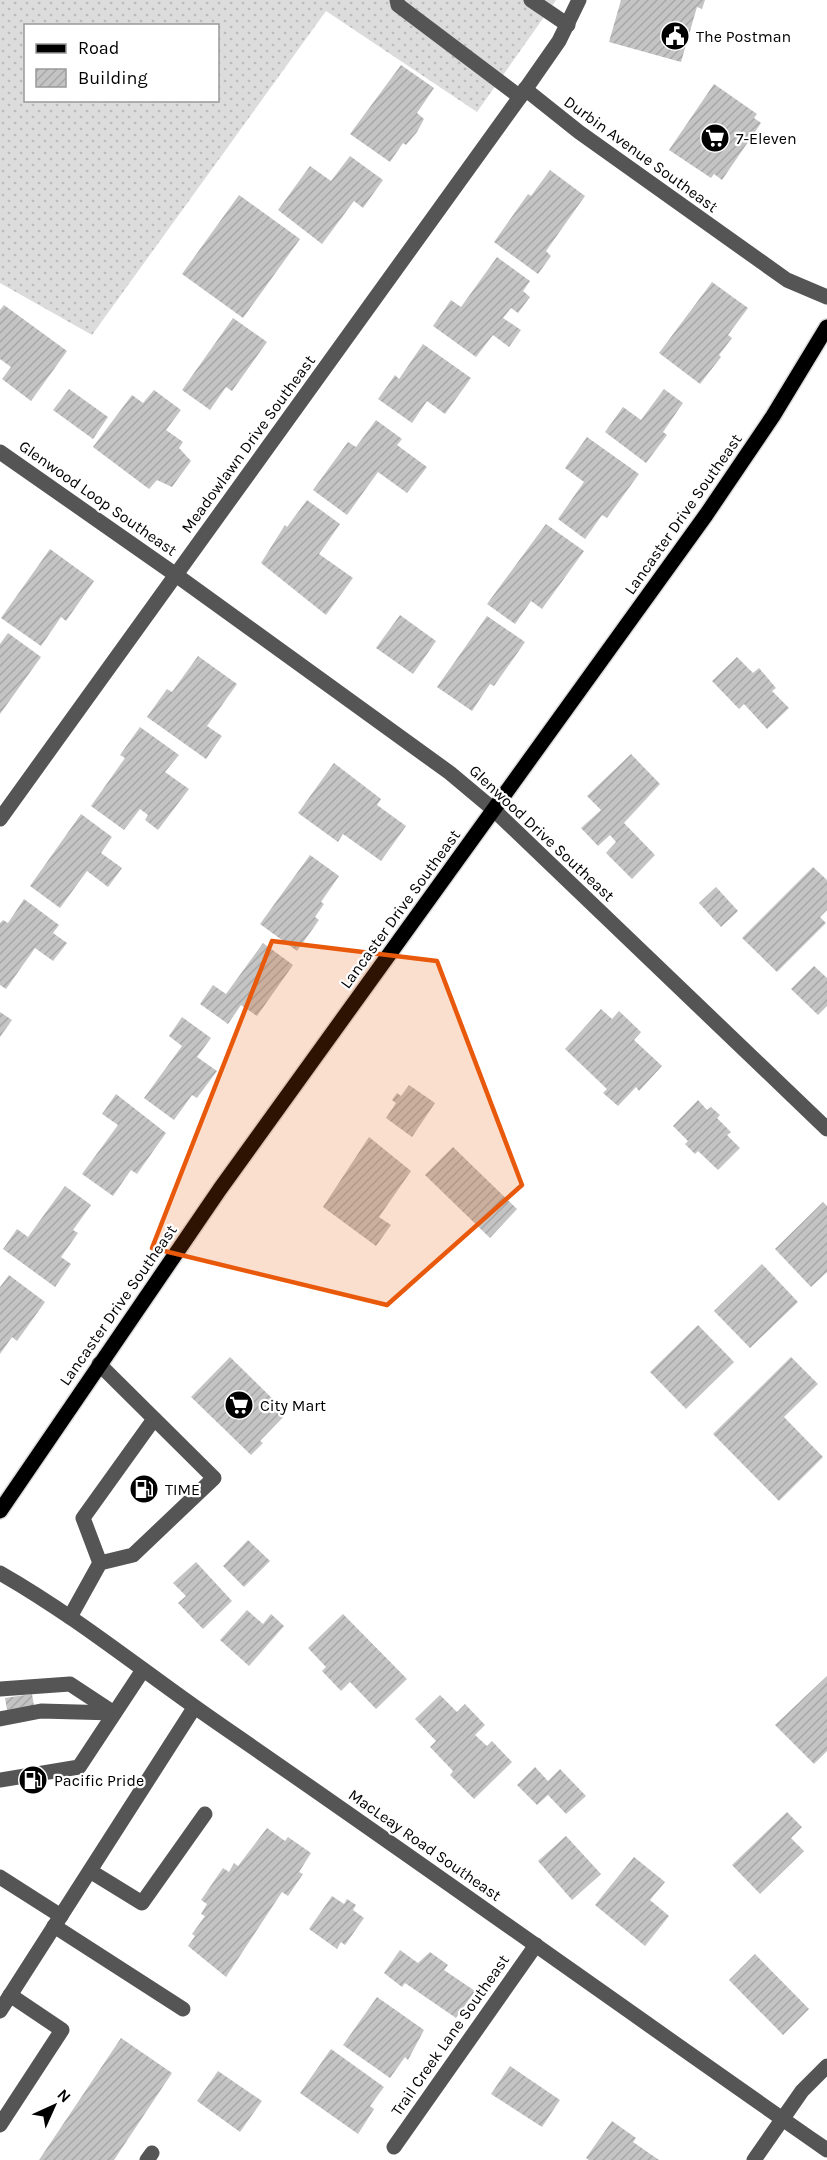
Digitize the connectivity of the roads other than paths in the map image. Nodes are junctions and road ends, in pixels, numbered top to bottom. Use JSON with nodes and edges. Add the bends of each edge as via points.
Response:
{"nodes":[{"id":1,"x":397,"y":0,"type":"edge"},
{"id":2,"x":531,"y":0,"type":"edge"},
{"id":3,"x":579,"y":0,"type":"edge"},
{"id":4,"x":568,"y":25,"type":"junction"},
{"id":5,"x":523,"y":93,"type":"junction"},
{"id":6,"x":827,"y":297,"type":"edge"},
{"id":7,"x":827,"y":327,"type":"edge"},
{"id":8,"x":0,"y":452,"type":"edge"},
{"id":9,"x":176,"y":575,"type":"junction"},
{"id":10,"x":493,"y":809,"type":"junction"},
{"id":11,"x":0,"y":819,"type":"edge"},
{"id":12,"x":827,"y":1130,"type":"edge"},
{"id":13,"x":99,"y":1364,"type":"junction"},
{"id":14,"x":154,"y":1419,"type":"junction"},
{"id":15,"x":0,"y":1511,"type":"edge"},
{"id":16,"x":100,"y":1563,"type":"junction"},
{"id":17,"x":0,"y":1573,"type":"edge"},
{"id":18,"x":70,"y":1617,"type":"junction"},
{"id":19,"x":143,"y":1670,"type":"junction"},
{"id":20,"x":0,"y":1689,"type":"edge"},
{"id":21,"x":194,"y":1708,"type":"junction"},
{"id":22,"x":114,"y":1713,"type":"junction"},
{"id":23,"x":0,"y":1719,"type":"edge"},
{"id":24,"x":0,"y":1780,"type":"edge"},
{"id":25,"x":205,"y":1814,"type":"dead end"},
{"id":26,"x":90,"y":1871,"type":"junction"},
{"id":27,"x":0,"y":1877,"type":"edge"},
{"id":28,"x":57,"y":1921,"type":"junction"},
{"id":29,"x":537,"y":1945,"type":"junction"},
{"id":30,"x":10,"y":1995,"type":"junction"},
{"id":31,"x":183,"y":2009,"type":"dead end"},
{"id":32,"x":0,"y":2011,"type":"edge"},
{"id":33,"x":827,"y":2066,"type":"edge"},
{"id":34,"x":782,"y":2118,"type":"junction"},
{"id":35,"x":0,"y":2125,"type":"edge"},
{"id":36,"x":394,"y":2147,"type":"dead end"},
{"id":37,"x":827,"y":2150,"type":"edge"},
{"id":38,"x":754,"y":2160,"type":"edge"}],
"edges":[{"from":1,"to":5,"type":"street","name":"Durbin Avenue Southeast","via":[[398,5]]},
{"from":2,"to":4,"type":"street"},
{"from":3,"to":4,"type":"street"},
{"from":4,"to":5,"type":"street"},
{"from":5,"to":6,"type":"street","name":"Durbin Avenue Southeast","via":[[787,280]]},
{"from":5,"to":9,"type":"street","name":"Meadowlawn Drive Southeast"},
{"from":7,"to":10,"type":"main road","name":"Lancaster Drive Southeast","via":[[773,416],[706,514]]},
{"from":8,"to":9,"type":"street","name":"Glenwood Loop Southeast"},
{"from":9,"to":10,"type":"street","name":"Glenwood Drive Southeast","via":[[450,773]]},
{"from":9,"to":11,"type":"street","name":"Meadowlawn Drive Southeast"},
{"from":10,"to":12,"type":"street","name":"Glenwood Drive Southeast"},
{"from":10,"to":13,"type":"main road","name":"Lancaster Drive Southeast"},
{"from":13,"to":14,"type":"street"},
{"from":13,"to":15,"type":"main road","name":"Lancaster Drive Southeast"},
{"from":14,"to":16,"type":"street","via":[[83,1518]]},
{"from":14,"to":16,"type":"street","via":[[214,1478],[133,1556]]},
{"from":16,"to":18,"type":"street"},
{"from":17,"to":18,"type":"street","name":"MacLeay Road Southeast"},
{"from":18,"to":19,"type":"street","name":"MacLeay Road Southeast"},
{"from":19,"to":21,"type":"street","name":"MacLeay Road Southeast"},
{"from":19,"to":22,"type":"street"},
{"from":20,"to":22,"type":"street","via":[[70,1684]]},
{"from":21,"to":26,"type":"street"},
{"from":21,"to":29,"type":"street","name":"MacLeay Road Southeast"},
{"from":22,"to":23,"type":"street","via":[[41,1711]]},
{"from":22,"to":24,"type":"street","via":[[79,1767]]},
{"from":25,"to":26,"type":"street","via":[[142,1903]]},
{"from":26,"to":28,"type":"street"},
{"from":27,"to":28,"type":"street"},
{"from":28,"to":30,"type":"street"},
{"from":28,"to":31,"type":"street"},
{"from":29,"to":34,"type":"street","name":"MacLeay Road Southeast"},
{"from":29,"to":36,"type":"street","name":"Trail Creek Lane Southeast"},
{"from":30,"to":32,"type":"street"},
{"from":30,"to":35,"type":"street","via":[[62,2030]]},
{"from":33,"to":34,"type":"street"},
{"from":34,"to":37,"type":"street","name":"MacLeay Road Southeast"},
{"from":34,"to":38,"type":"street"}]}
